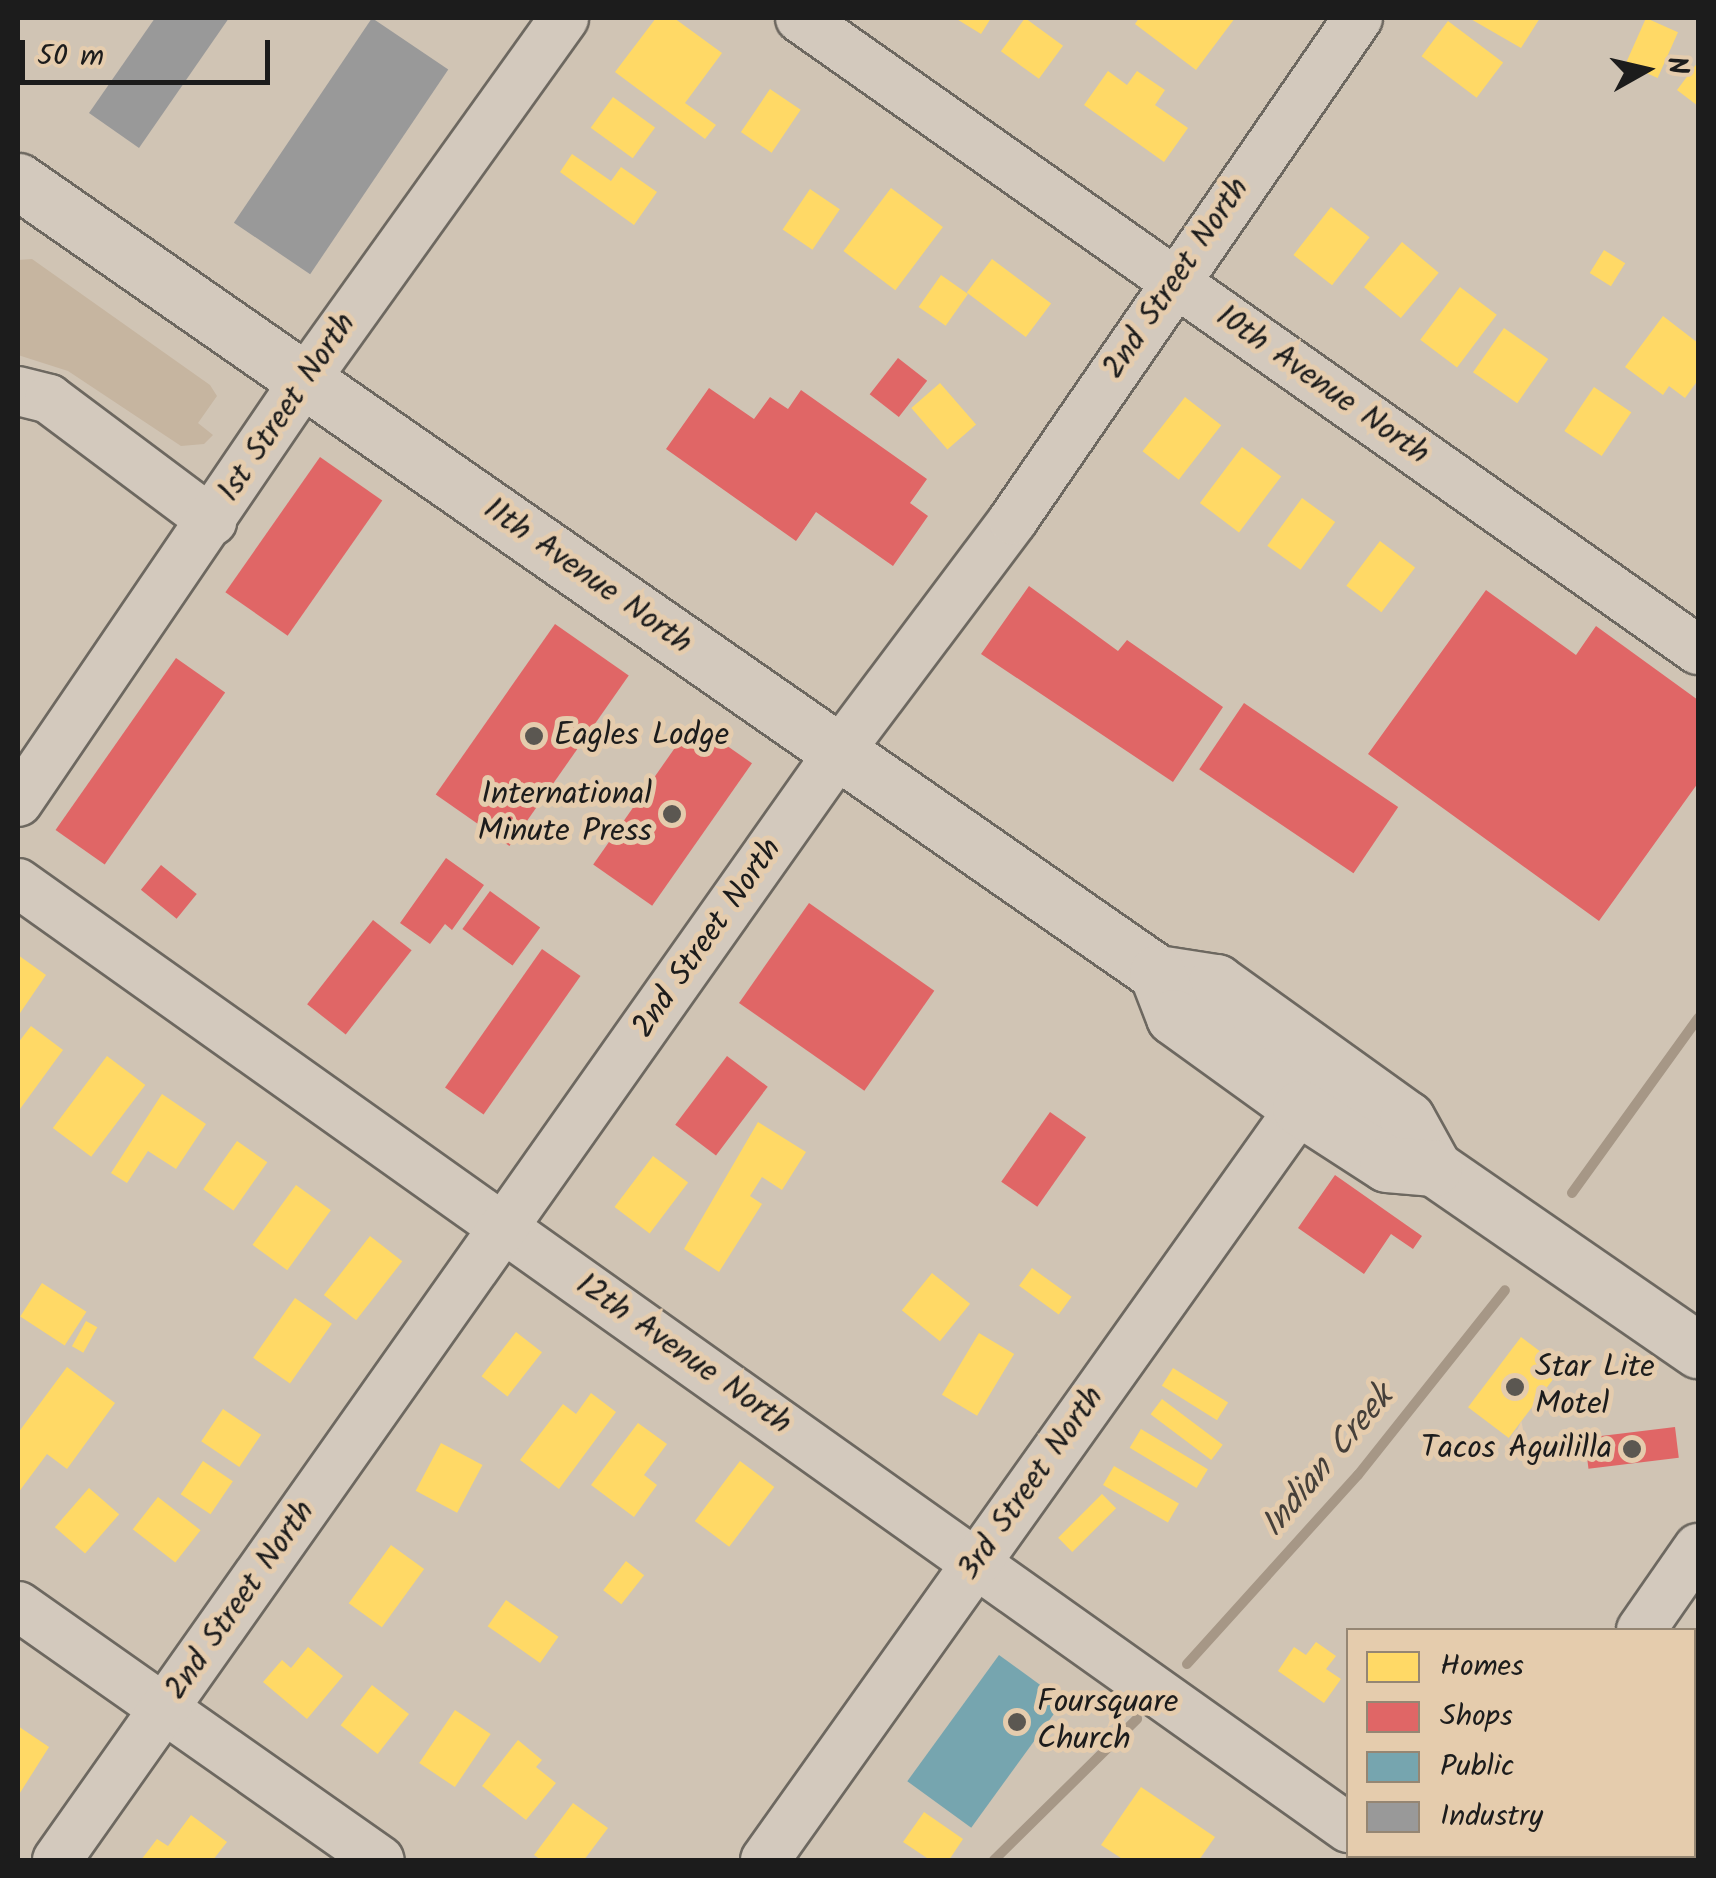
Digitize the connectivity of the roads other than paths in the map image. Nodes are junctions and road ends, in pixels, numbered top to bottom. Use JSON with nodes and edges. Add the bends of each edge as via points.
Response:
{"nodes":[{"id":1,"x":564,"y":18,"type":"edge"},
{"id":2,"x":800,"y":18,"type":"edge"},
{"id":3,"x":1358,"y":18,"type":"edge"},
{"id":4,"x":18,"y":181,"type":"edge"},
{"id":5,"x":1174,"y":282,"type":"junction"},
{"id":6,"x":305,"y":380,"type":"junction"},
{"id":7,"x":18,"y":391,"type":"edge"},
{"id":8,"x":212,"y":521,"type":"junction"},
{"id":9,"x":1698,"y":650,"type":"edge"},
{"id":10,"x":839,"y":752,"type":"junction"},
{"id":11,"x":18,"y":802,"type":"edge"},
{"id":12,"x":18,"y":883,"type":"edge"},
{"id":13,"x":1157,"y":973,"type":"junction"},
{"id":14,"x":1300,"y":1108,"type":"junction"},
{"id":15,"x":1434,"y":1168,"type":"junction"},
{"id":16,"x":504,"y":1228,"type":"junction"},
{"id":17,"x":1698,"y":1350,"type":"edge"},
{"id":18,"x":1698,"y":1548,"type":"edge"},
{"id":19,"x":976,"y":1563,"type":"junction"},
{"id":20,"x":18,"y":1606,"type":"edge"},
{"id":21,"x":1643,"y":1628,"type":"edge"},
{"id":22,"x":164,"y":1709,"type":"junction"},
{"id":23,"x":1346,"y":1827,"type":"edge"},
{"id":24,"x":57,"y":1860,"type":"edge"},
{"id":25,"x":380,"y":1860,"type":"edge"},
{"id":26,"x":765,"y":1860,"type":"edge"}],
"edges":[{"from":1,"to":6,"type":"street","name":"1st Street North"},
{"from":2,"to":5,"type":"street","name":"10th Avenue North"},
{"from":3,"to":5,"type":"street","name":"2nd Street North"},
{"from":4,"to":6,"type":"main road","name":"11th Avenue North"},
{"from":5,"to":9,"type":"street","name":"10th Avenue North"},
{"from":5,"to":10,"type":"street","name":"2nd Street North","via":[[1013,520]]},
{"from":6,"to":8,"type":"street","name":"1st Street North"},
{"from":6,"to":10,"type":"main road","name":"11th Avenue North"},
{"from":7,"to":8,"type":"street","via":[[49,399]]},
{"from":8,"to":11,"type":"street","name":"1st Street North"},
{"from":10,"to":13,"type":"main road","name":"11th Avenue North"},
{"from":10,"to":16,"type":"street","name":"2nd Street North"},
{"from":12,"to":16,"type":"street","name":"12th Avenue North"},
{"from":13,"to":14,"type":"main road","name":"11th Avenue North","via":[[1174,1017]]},
{"from":13,"to":15,"type":"main road","name":"11th Avenue North","via":[[1216,982],[1406,1119]]},
{"from":14,"to":15,"type":"main road","name":"11th Avenue North","via":[[1386,1164]]},
{"from":14,"to":19,"type":"street","name":"3rd Street North"},
{"from":15,"to":17,"type":"main road","name":"11th Avenue North"},
{"from":16,"to":19,"type":"street","name":"12th Avenue North"},
{"from":16,"to":22,"type":"street","name":"2nd Street North"},
{"from":18,"to":21,"type":"street"},
{"from":19,"to":23,"type":"street","name":"12th Avenue North"},
{"from":19,"to":26,"type":"street","name":"3rd Street North"},
{"from":20,"to":22,"type":"street"},
{"from":22,"to":24,"type":"street","name":"2nd Street North"},
{"from":22,"to":25,"type":"street"}]}
